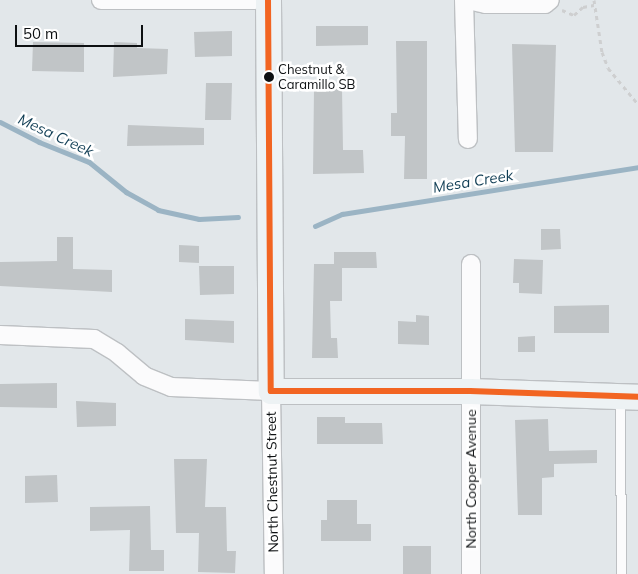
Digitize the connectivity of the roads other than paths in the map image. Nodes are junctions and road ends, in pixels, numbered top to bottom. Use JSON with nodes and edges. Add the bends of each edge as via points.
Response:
{"nodes":[{"id":1,"x":101,"y":0,"type":"edge"},
{"id":2,"x":255,"y":0,"type":"edge"},
{"id":3,"x":268,"y":0,"type":"edge"},
{"id":4,"x":464,"y":0,"type":"edge"},
{"id":5,"x":468,"y":0,"type":"edge"},
{"id":6,"x":548,"y":2,"type":"edge"},
{"id":7,"x":468,"y":139,"type":"dead end"},
{"id":8,"x":471,"y":264,"type":"dead end"},
{"id":9,"x":0,"y":335,"type":"edge"},
{"id":10,"x":271,"y":391,"type":"junction"},
{"id":11,"x":470,"y":391,"type":"junction"},
{"id":12,"x":629,"y":396,"type":"edge"},
{"id":13,"x":274,"y":574,"type":"edge"},
{"id":14,"x":471,"y":574,"type":"edge"},
{"id":15,"x":620,"y":574,"type":"edge"}],
"edges":[{"from":1,"to":2,"type":"street"},
{"from":3,"to":10,"type":"main road","name":"North Chestnut Street"},
{"from":4,"to":7,"type":"street"},
{"from":5,"to":6,"type":"street","via":[[486,4]]},
{"from":8,"to":11,"type":"street","name":"North Cooper Avenue"},
{"from":9,"to":10,"type":"street","via":[[94,339],[144,376],[171,388]]},
{"from":10,"to":11,"type":"main road"},
{"from":10,"to":13,"type":"street","name":"North Chestnut Street"},
{"from":11,"to":12,"type":"main road"},
{"from":11,"to":14,"type":"street","name":"North Cooper Avenue"},
{"from":12,"to":15,"type":"lane"}]}
